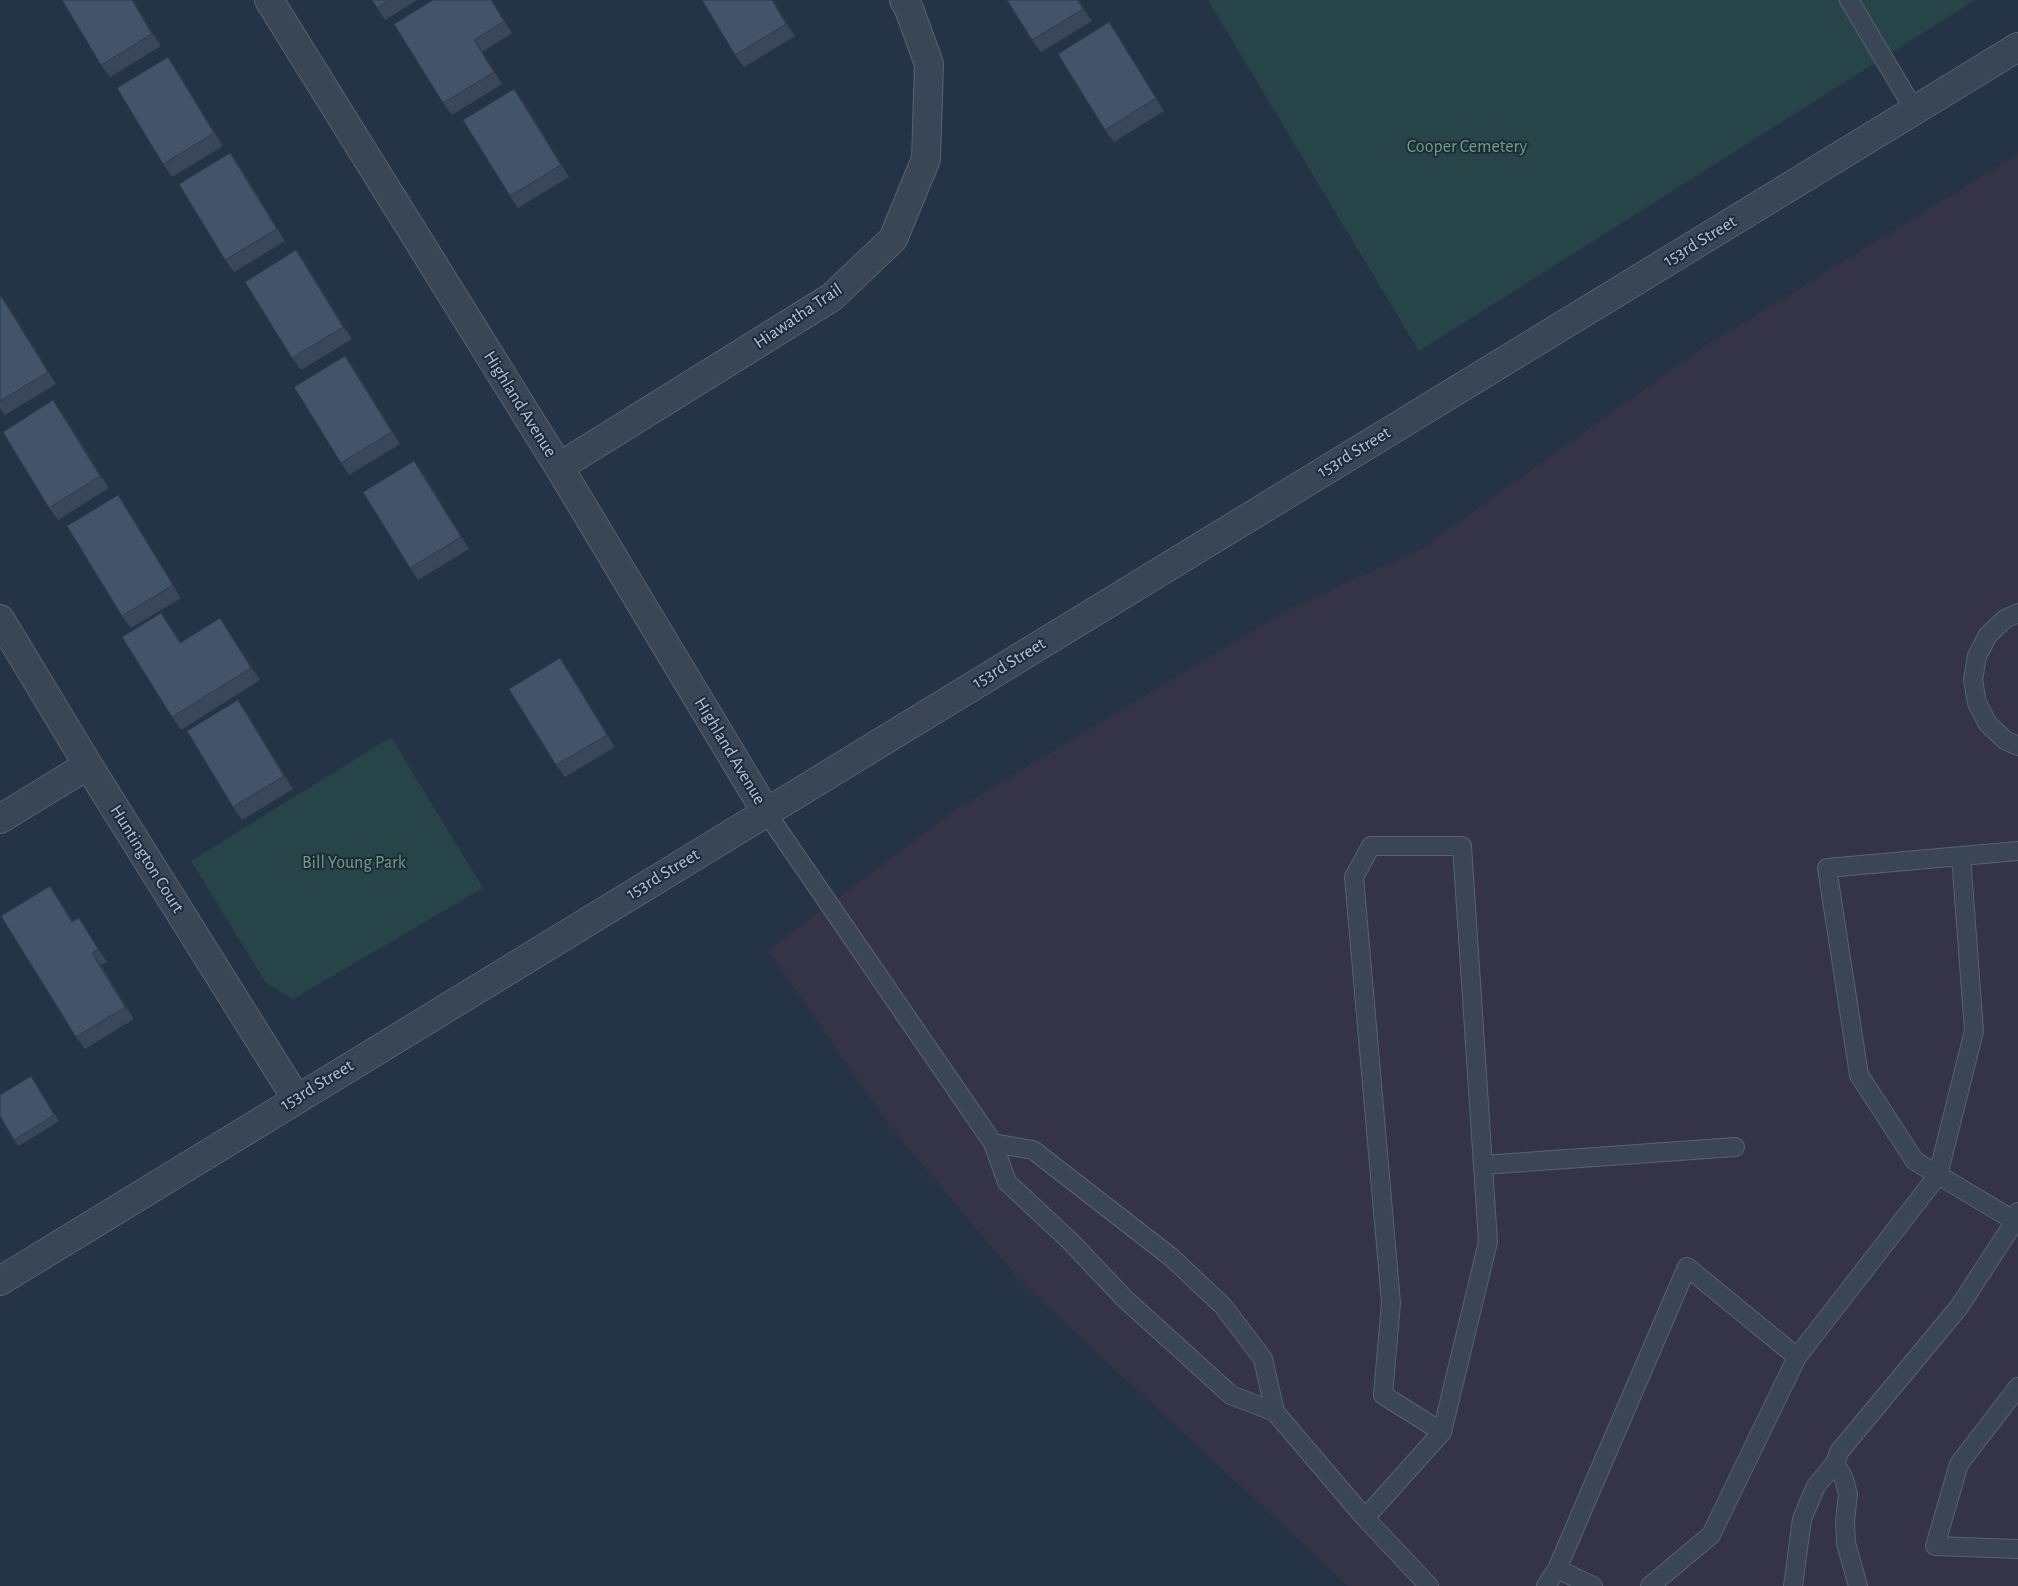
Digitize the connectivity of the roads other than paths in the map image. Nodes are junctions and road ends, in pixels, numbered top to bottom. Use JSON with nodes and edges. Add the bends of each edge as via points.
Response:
{"nodes":[{"id":1,"x":269,"y":0,"type":"edge"},
{"id":2,"x":904,"y":0,"type":"edge"},
{"id":3,"x":1849,"y":0,"type":"edge"},
{"id":4,"x":2018,"y":47,"type":"edge"},
{"id":5,"x":1914,"y":111,"type":"junction"},
{"id":6,"x":559,"y":467,"type":"junction"},
{"id":7,"x":2018,"y":613,"type":"edge"},
{"id":8,"x":0,"y":619,"type":"edge"},
{"id":9,"x":2018,"y":746,"type":"edge"},
{"id":10,"x":88,"y":765,"type":"junction"},
{"id":11,"x":766,"y":812,"type":"junction"},
{"id":12,"x":0,"y":819,"type":"edge"},
{"id":13,"x":2018,"y":851,"type":"edge"},
{"id":14,"x":1961,"y":856,"type":"junction"},
{"id":15,"x":296,"y":1098,"type":"junction"},
{"id":16,"x":993,"y":1144,"type":"junction"},
{"id":17,"x":1735,"y":1148,"type":"dead end"},
{"id":18,"x":1483,"y":1165,"type":"junction"},
{"id":19,"x":1938,"y":1175,"type":"junction"},
{"id":20,"x":2017,"y":1218,"type":"edge"},
{"id":21,"x":0,"y":1280,"type":"edge"},
{"id":22,"x":1797,"y":1357,"type":"junction"},
{"id":23,"x":2018,"y":1387,"type":"edge"},
{"id":24,"x":1275,"y":1412,"type":"junction"},
{"id":25,"x":1442,"y":1432,"type":"junction"},
{"id":26,"x":1835,"y":1463,"type":"junction"},
{"id":27,"x":1365,"y":1518,"type":"junction"},
{"id":28,"x":2018,"y":1549,"type":"edge"},
{"id":29,"x":1557,"y":1569,"type":"junction"},
{"id":30,"x":1428,"y":1586,"type":"edge"},
{"id":31,"x":1546,"y":1586,"type":"edge"},
{"id":32,"x":1593,"y":1586,"type":"edge"},
{"id":33,"x":1650,"y":1586,"type":"edge"},
{"id":34,"x":1793,"y":1586,"type":"edge"},
{"id":35,"x":1858,"y":1586,"type":"edge"}],
"edges":[{"from":1,"to":6,"type":"street","name":"Highland Avenue"},
{"from":2,"to":6,"type":"street","name":"Hiawatha Trail","via":[[929,64],[926,159],[893,239],[832,297]]},
{"from":3,"to":5,"type":"lane"},
{"from":4,"to":5,"type":"street","name":"153rd Street"},
{"from":5,"to":11,"type":"street","name":"153rd Street"},
{"from":6,"to":11,"type":"street","name":"Highland Avenue"},
{"from":7,"to":9,"type":"lane","via":[[2005,619],[1988,635],[1977,656],[1973,680],[1977,703],[1988,724],[2005,740]]},
{"from":8,"to":10,"type":"street","name":"Huntington Court"},
{"from":10,"to":12,"type":"street"},
{"from":10,"to":15,"type":"street","name":"Huntington Court"},
{"from":11,"to":15,"type":"street","name":"153rd Street"},
{"from":11,"to":16,"type":"lane"},
{"from":13,"to":14,"type":"lane"},
{"from":14,"to":19,"type":"lane","via":[[1974,1031]]},
{"from":14,"to":19,"type":"lane","via":[[1827,868],[1859,1075],[1915,1161]]},
{"from":15,"to":21,"type":"street","name":"153rd Street"},
{"from":16,"to":24,"type":"lane","via":[[1007,1182],[1125,1299],[1231,1395]]},
{"from":16,"to":24,"type":"lane","via":[[1033,1150],[1171,1257],[1223,1306],[1263,1359]]},
{"from":17,"to":18,"type":"lane"},
{"from":18,"to":25,"type":"lane","via":[[1488,1242]]},
{"from":18,"to":25,"type":"lane","via":[[1462,846],[1371,846],[1354,877],[1390,1303],[1382,1395]]},
{"from":19,"to":20,"type":"lane"},
{"from":19,"to":22,"type":"lane"},
{"from":20,"to":26,"type":"lane","via":[[1959,1307],[1839,1452]]},
{"from":22,"to":29,"type":"lane","via":[[1687,1267]]},
{"from":22,"to":33,"type":"lane","via":[[1711,1535]]},
{"from":23,"to":28,"type":"lane","via":[[1959,1464],[1935,1546]]},
{"from":24,"to":27,"type":"lane"},
{"from":25,"to":27,"type":"lane"},
{"from":26,"to":34,"type":"lane","via":[[1816,1486],[1802,1520]]},
{"from":26,"to":35,"type":"lane","via":[[1848,1494],[1846,1543]]},
{"from":27,"to":30,"type":"lane"},
{"from":29,"to":31,"type":"lane"},
{"from":29,"to":32,"type":"lane"}]}
